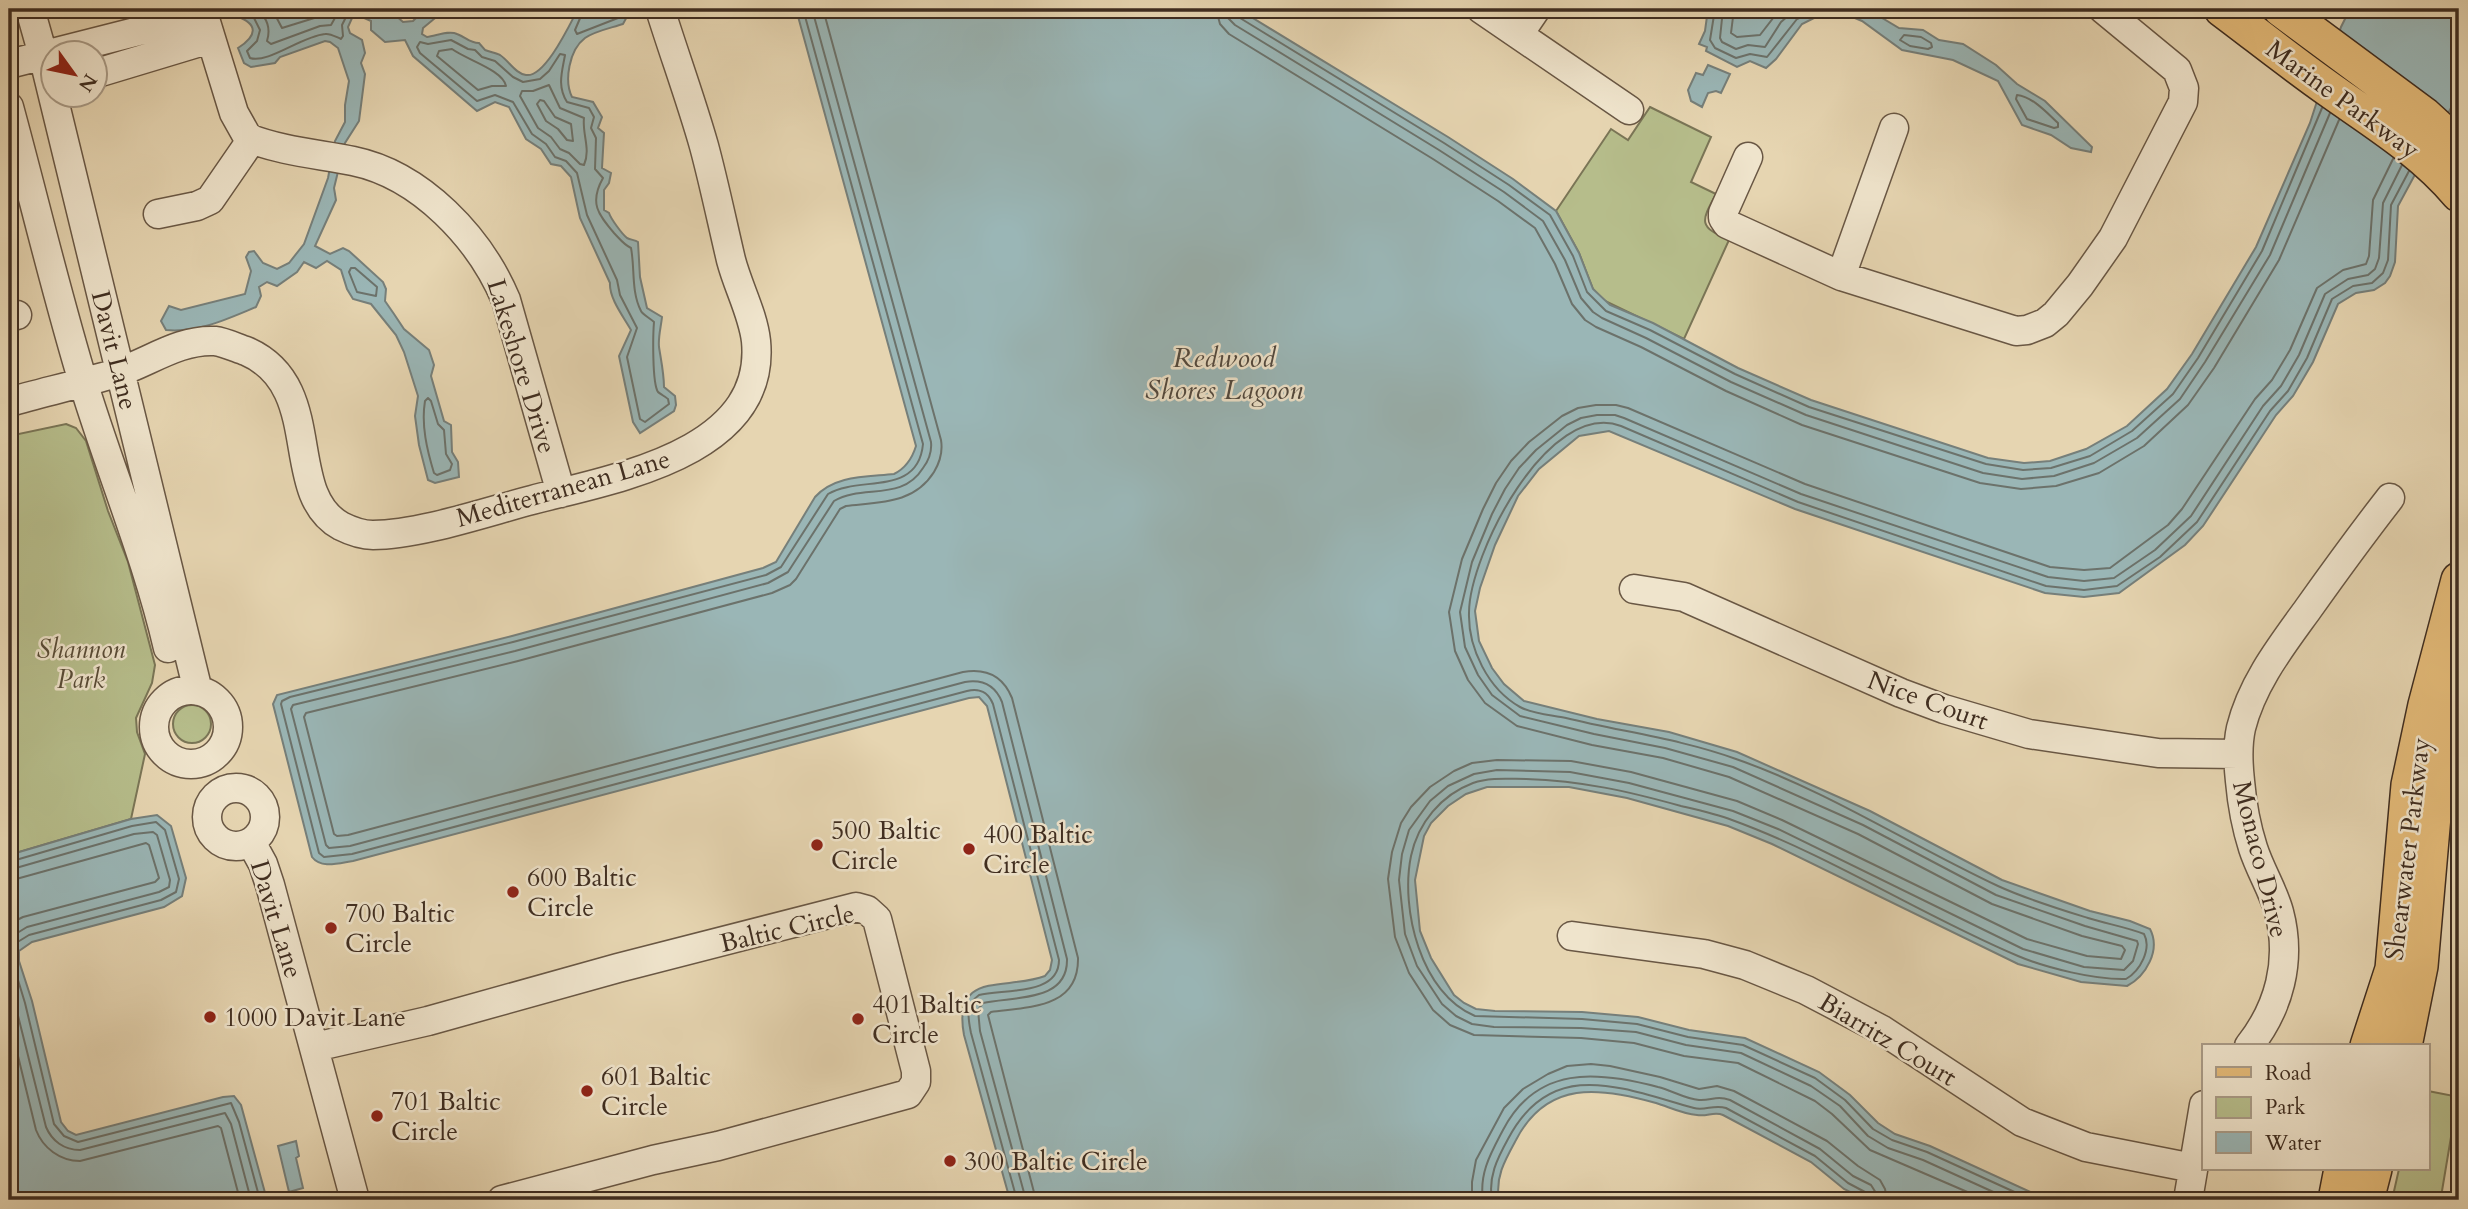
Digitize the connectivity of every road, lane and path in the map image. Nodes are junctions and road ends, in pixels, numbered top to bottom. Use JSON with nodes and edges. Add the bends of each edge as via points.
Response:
{"nodes":[{"id":1,"x":30,"y":9,"type":"edge"},
{"id":2,"x":660,"y":9,"type":"edge"},
{"id":3,"x":1481,"y":9,"type":"edge"},
{"id":4,"x":1536,"y":9,"type":"edge"},
{"id":5,"x":2103,"y":9,"type":"edge"},
{"id":6,"x":2222,"y":9,"type":"edge"},
{"id":7,"x":2287,"y":13,"type":"edge"},
{"id":8,"x":205,"y":21,"type":"edge"},
{"id":9,"x":1519,"y":34,"type":"junction"},
{"id":10,"x":38,"y":38,"type":"edge"},
{"id":11,"x":108,"y":41,"type":"edge"},
{"id":12,"x":38,"y":56,"type":"edge"},
{"id":13,"x":9,"y":64,"type":"edge"},
{"id":14,"x":108,"y":67,"type":"edge"},
{"id":15,"x":9,"y":107,"type":"edge"},
{"id":16,"x":56,"y":108,"type":"edge"},
{"id":17,"x":1629,"y":110,"type":"dead end"},
{"id":18,"x":1894,"y":128,"type":"dead end"},
{"id":19,"x":252,"y":139,"type":"junction"},
{"id":20,"x":2459,"y":147,"type":"edge"},
{"id":21,"x":1748,"y":157,"type":"dead end"},
{"id":22,"x":2454,"y":188,"type":"edge"},
{"id":23,"x":158,"y":214,"type":"dead end"},
{"id":24,"x":1841,"y":276,"type":"junction"},
{"id":25,"x":122,"y":379,"type":"junction"},
{"id":26,"x":83,"y":383,"type":"junction"},
{"id":27,"x":9,"y":402,"type":"edge"},
{"id":28,"x":561,"y":493,"type":"junction"},
{"id":29,"x":2390,"y":498,"type":"dead end"},
{"id":30,"x":1634,"y":589,"type":"dead end"},
{"id":31,"x":2457,"y":596,"type":"edge"},
{"id":32,"x":2459,"y":675,"type":"edge"},
{"id":33,"x":188,"y":692,"type":"junction"},
{"id":34,"x":2238,"y":754,"type":"junction"},
{"id":35,"x":208,"y":758,"type":"junction"},
{"id":36,"x":226,"y":791,"type":"junction"},
{"id":37,"x":251,"y":842,"type":"junction"},
{"id":38,"x":1572,"y":936,"type":"dead end"},
{"id":39,"x":2250,"y":1044,"type":"edge"},
{"id":40,"x":2369,"y":1044,"type":"edge"},
{"id":41,"x":2403,"y":1044,"type":"edge"},
{"id":42,"x":315,"y":1047,"type":"junction"},
{"id":43,"x":2202,"y":1116,"type":"edge"},
{"id":44,"x":2193,"y":1168,"type":"junction"},
{"id":45,"x":2342,"y":1170,"type":"edge"},
{"id":46,"x":2374,"y":1170,"type":"edge"},
{"id":47,"x":355,"y":1200,"type":"edge"},
{"id":48,"x":502,"y":1200,"type":"edge"},
{"id":49,"x":2188,"y":1200,"type":"edge"},
{"id":50,"x":2336,"y":1200,"type":"edge"},
{"id":51,"x":2366,"y":1200,"type":"edge"}],
"edges":[{"from":1,"to":10,"type":"street","name":"Davit Lane"},
{"from":2,"to":28,"type":"street","name":"Mediterranean Lane","via":[[704,144],[736,278],[753,328],[755,371],[738,407],[700,444],[649,467]]},
{"from":3,"to":9,"type":"street"},
{"from":4,"to":9,"type":"street"},
{"from":5,"to":24,"type":"street","via":[[2178,70],[2183,102],[2113,238],[2056,314],[2040,327],[2015,331]]},
{"from":6,"to":22,"type":"main road","name":"Marine Parkway","via":[[2397,135]]},
{"from":7,"to":20,"type":"main road","name":"Marine Parkway","via":[[2424,115]]},
{"from":8,"to":11,"type":"street"},
{"from":8,"to":14,"type":"street"},
{"from":8,"to":19,"type":"street","via":[[239,126]]},
{"from":9,"to":17,"type":"street"},
{"from":12,"to":13,"type":"street"},
{"from":15,"to":26,"type":"street","name":"Davit Lane"},
{"from":16,"to":25,"type":"street","name":"Davit Lane"},
{"from":18,"to":24,"type":"street"},
{"from":19,"to":23,"type":"street","via":[[210,200]]},
{"from":19,"to":28,"type":"street","name":"Lakeshore Drive","via":[[388,174],[422,193],[470,238],[494,272],[506,300]]},
{"from":21,"to":24,"type":"street","via":[[1723,212],[1725,222]]},
{"from":25,"to":26,"type":"street","name":"Mediterranean Lane"},
{"from":25,"to":28,"type":"street","name":"Mediterranean Lane","via":[[149,358],[215,341],[262,359],[286,384],[313,490],[324,511],[351,531],[376,535],[415,529]]},
{"from":25,"to":33,"type":"street","name":"Davit Lane"},
{"from":26,"to":27,"type":"street","name":"Mediterranean Lane"},
{"from":26,"to":33,"type":"street","name":"Davit Lane"},
{"from":29,"to":34,"type":"street","name":"Monaco Drive","via":[[2278,650],[2249,707]]},
{"from":30,"to":34,"type":"street","name":"Nice Court","via":[[1684,597],[1901,693],[2022,732],[2158,753]]},
{"from":31,"to":40,"type":"main road","name":"Shearwater Parkway","via":[[2409,785],[2393,969]]},
{"from":32,"to":41,"type":"main road","name":"Shearwater Parkway","via":[[2436,781],[2420,966]]},
{"from":33,"to":35,"type":"street","via":[[208,694],[224,710],[227,733]]},
{"from":33,"to":35,"type":"street","via":[[167,699],[159,708],[154,732],[165,754],[175,761],[187,764]]},
{"from":34,"to":39,"type":"street","name":"Monaco Drive","via":[[2243,807],[2253,848],[2279,913],[2284,953],[2275,1002]]},
{"from":35,"to":36,"type":"street"},
{"from":36,"to":37,"type":"street","via":[[253,793],[264,808],[263,827]]},
{"from":36,"to":37,"type":"street","via":[[208,810],[209,830],[232,846]]},
{"from":37,"to":42,"type":"street","name":"Davit Lane","via":[[264,864]]},
{"from":38,"to":44,"type":"street","name":"Biarritz Court","via":[[1704,954],[1745,965],[1806,990],[1882,1030],[2022,1122],[2086,1147]]},
{"from":42,"to":47,"type":"street","name":"Davit Lane"},
{"from":42,"to":48,"type":"street","name":"Baltic Circle","via":[[856,907],[877,919],[916,1071],[916,1082],[908,1094]]},
{"from":43,"to":44,"type":"street"},
{"from":44,"to":49,"type":"street"},
{"from":45,"to":50,"type":"main road"},
{"from":46,"to":51,"type":"main road"}]}
